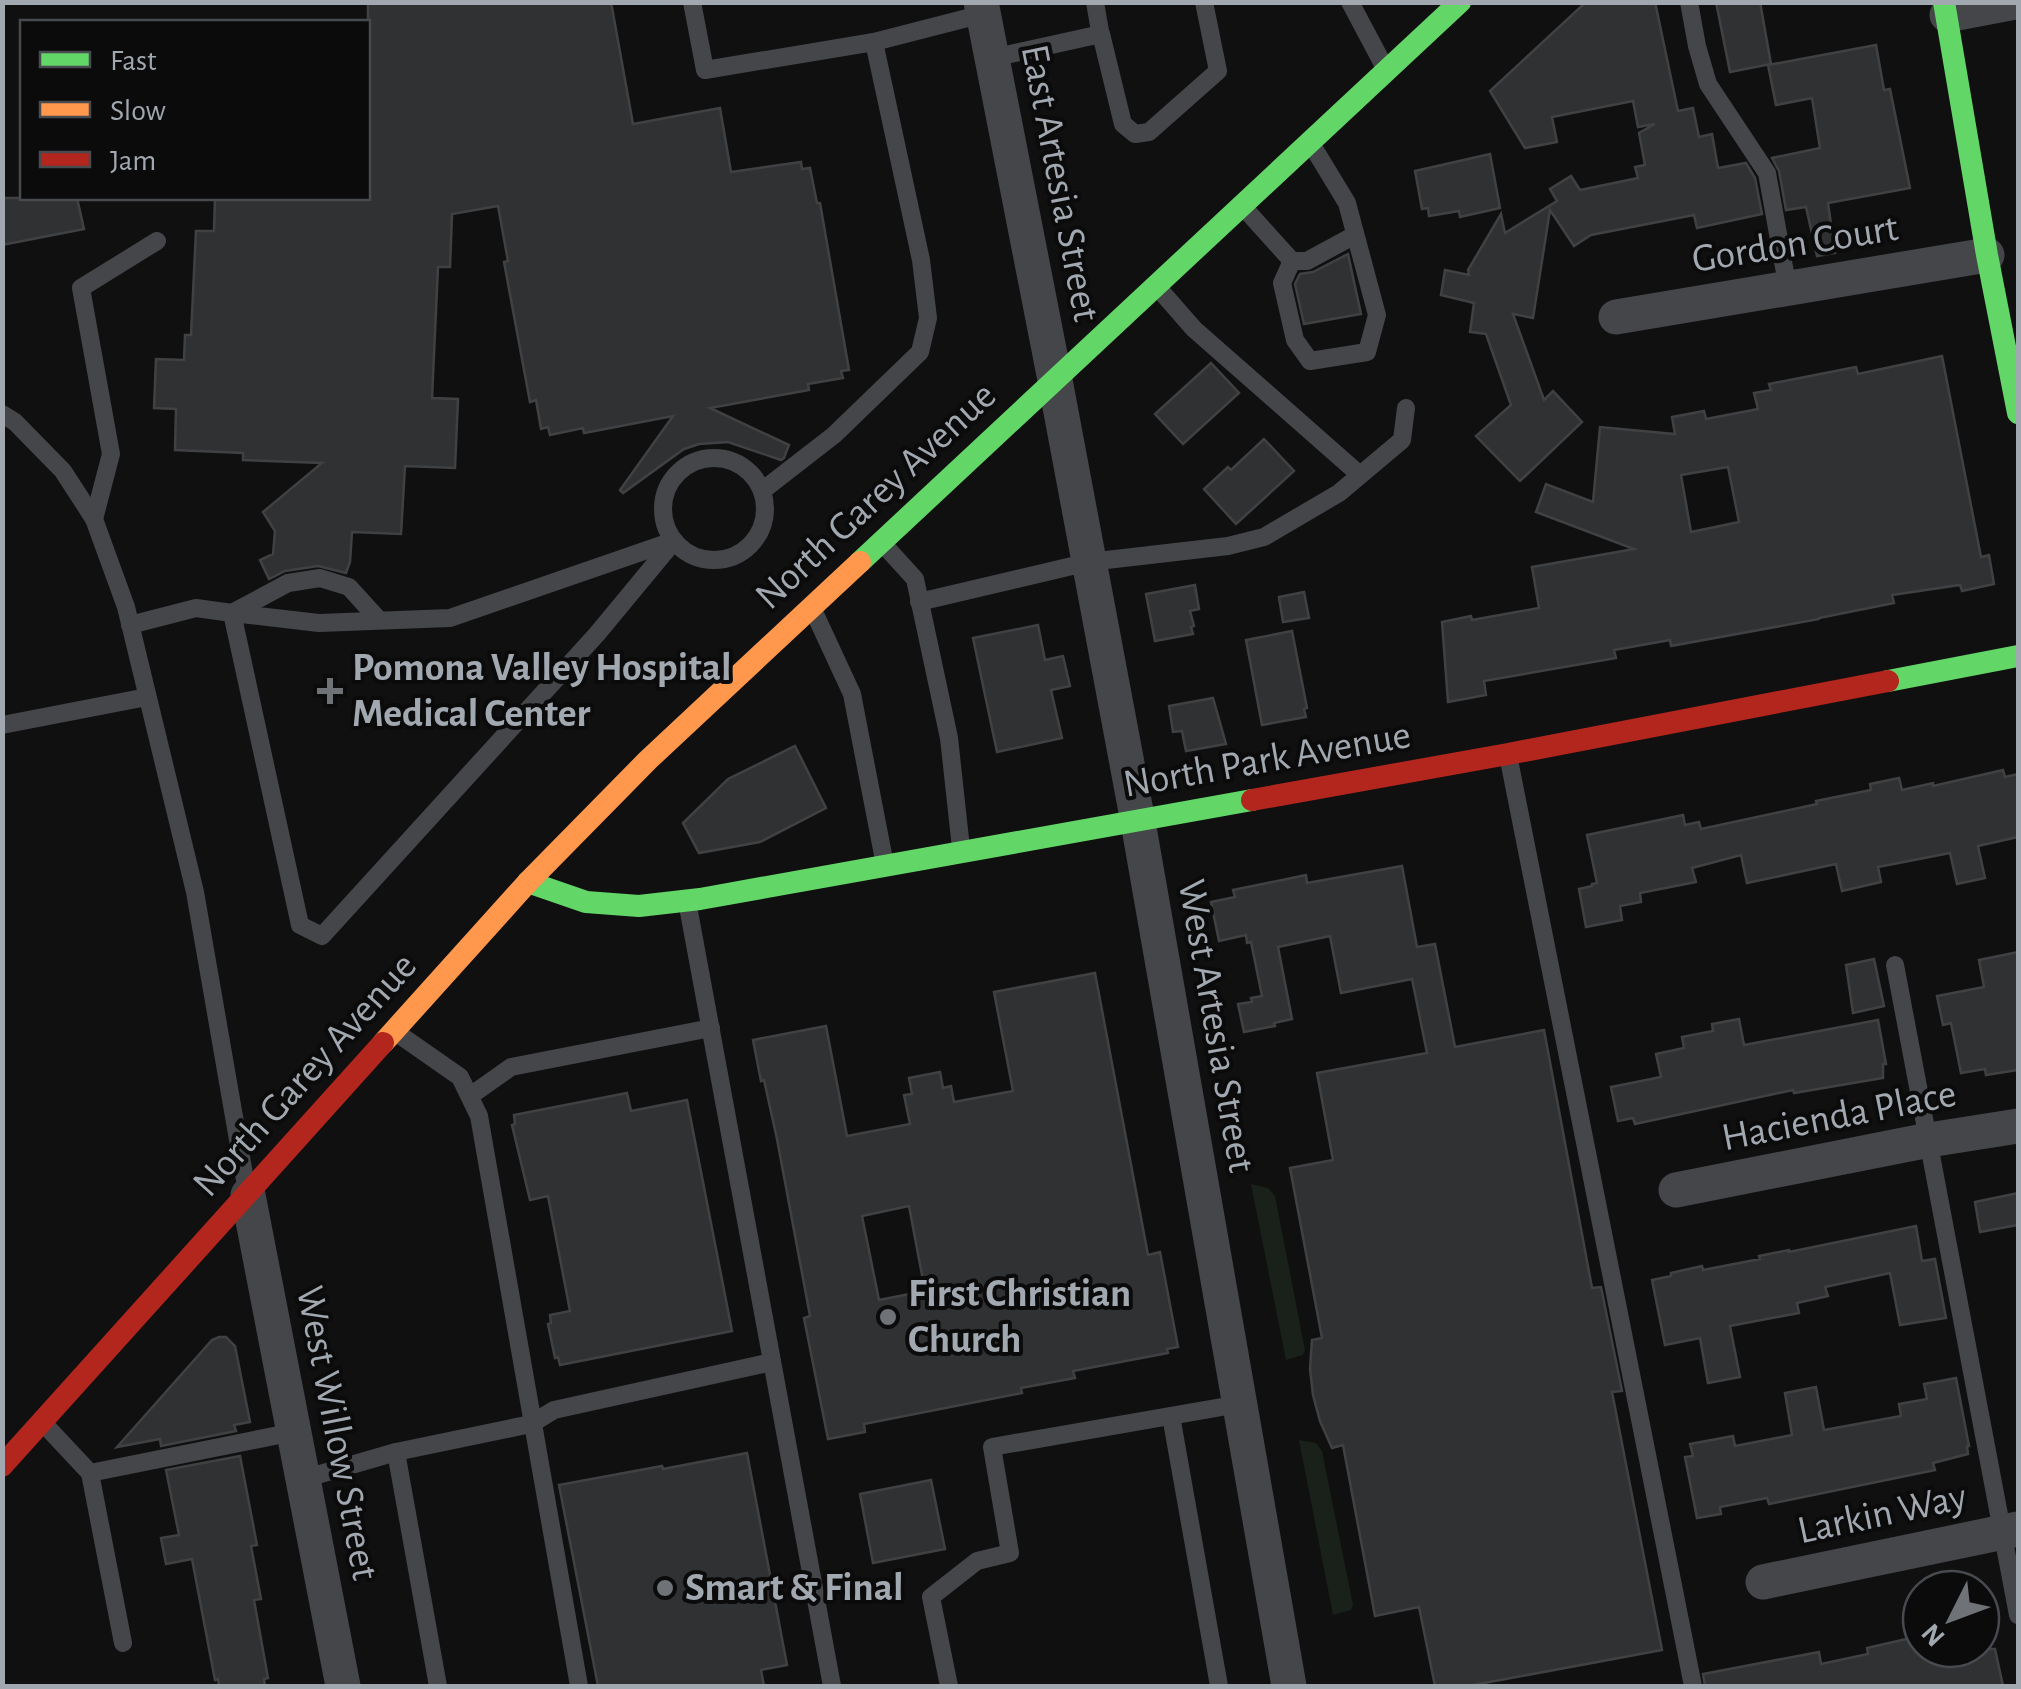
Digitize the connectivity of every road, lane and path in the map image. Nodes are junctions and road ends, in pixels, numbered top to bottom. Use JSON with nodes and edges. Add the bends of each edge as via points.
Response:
{"nodes":[{"id":1,"x":692,"y":2,"type":"edge"},
{"id":2,"x":1095,"y":2,"type":"edge"},
{"id":3,"x":1204,"y":2,"type":"edge"},
{"id":4,"x":1350,"y":2,"type":"edge"},
{"id":5,"x":1460,"y":2,"type":"edge"},
{"id":6,"x":1689,"y":2,"type":"edge"},
{"id":7,"x":2014,"y":2,"type":"edge"},
{"id":8,"x":982,"y":8,"type":"edge"},
{"id":9,"x":1946,"y":9,"type":"edge"},
{"id":10,"x":1102,"y":37,"type":"junction"},
{"id":11,"x":874,"y":42,"type":"junction"},
{"id":12,"x":992,"y":58,"type":"junction"},
{"id":13,"x":1387,"y":71,"type":"junction"},
{"id":14,"x":1310,"y":142,"type":"junction"},
{"id":15,"x":1242,"y":206,"type":"junction"},
{"id":16,"x":1355,"y":235,"type":"junction"},
{"id":17,"x":158,"y":241,"type":"dead end"},
{"id":18,"x":1987,"y":255,"type":"junction"},
{"id":19,"x":1292,"y":261,"type":"junction"},
{"id":20,"x":1156,"y":286,"type":"junction"},
{"id":21,"x":1788,"y":289,"type":"junction"},
{"id":22,"x":1616,"y":317,"type":"dead end"},
{"id":23,"x":1056,"y":380,"type":"junction"},
{"id":24,"x":1406,"y":408,"type":"dead end"},
{"id":25,"x":2018,"y":413,"type":"edge"},
{"id":26,"x":2,"y":414,"type":"edge"},
{"id":27,"x":1360,"y":475,"type":"junction"},
{"id":28,"x":762,"y":491,"type":"junction"},
{"id":29,"x":94,"y":518,"type":"junction"},
{"id":30,"x":674,"y":541,"type":"junction"},
{"id":31,"x":882,"y":542,"type":"junction"},
{"id":32,"x":1090,"y":562,"type":"junction"},
{"id":33,"x":920,"y":602,"type":"junction"},
{"id":34,"x":811,"y":608,"type":"junction"},
{"id":35,"x":232,"y":613,"type":"junction"},
{"id":36,"x":379,"y":620,"type":"junction"},
{"id":37,"x":130,"y":625,"type":"junction"},
{"id":38,"x":2018,"y":656,"type":"edge"},
{"id":39,"x":147,"y":698,"type":"junction"},
{"id":40,"x":2,"y":724,"type":"edge"},
{"id":41,"x":1508,"y":754,"type":"junction"},
{"id":42,"x":1138,"y":822,"type":"junction"},
{"id":43,"x":962,"y":853,"type":"junction"},
{"id":44,"x":885,"y":867,"type":"junction"},
{"id":45,"x":528,"y":882,"type":"junction"},
{"id":46,"x":688,"y":901,"type":"junction"},
{"id":47,"x":1894,"y":965,"type":"dead end"},
{"id":48,"x":710,"y":1028,"type":"junction"},
{"id":49,"x":395,"y":1031,"type":"junction"},
{"id":50,"x":470,"y":1096,"type":"junction"},
{"id":51,"x":2018,"y":1126,"type":"edge"},
{"id":52,"x":1929,"y":1140,"type":"junction"},
{"id":53,"x":1676,"y":1190,"type":"dead end"},
{"id":54,"x":248,"y":1195,"type":"junction"},
{"id":55,"x":772,"y":1362,"type":"junction"},
{"id":56,"x":1239,"y":1404,"type":"junction"},
{"id":57,"x":1172,"y":1416,"type":"junction"},
{"id":58,"x":42,"y":1422,"type":"junction"},
{"id":59,"x":531,"y":1424,"type":"junction"},
{"id":60,"x":294,"y":1432,"type":"junction"},
{"id":61,"x":396,"y":1452,"type":"junction"},
{"id":62,"x":2,"y":1466,"type":"edge"},
{"id":63,"x":90,"y":1473,"type":"junction"},
{"id":64,"x":303,"y":1478,"type":"junction"},
{"id":65,"x":2010,"y":1531,"type":"edge"},
{"id":66,"x":1763,"y":1582,"type":"dead end"},
{"id":67,"x":2018,"y":1615,"type":"edge"},
{"id":68,"x":123,"y":1643,"type":"dead end"},
{"id":69,"x":343,"y":1686,"type":"edge"},
{"id":70,"x":438,"y":1686,"type":"edge"},
{"id":71,"x":579,"y":1686,"type":"edge"},
{"id":72,"x":832,"y":1686,"type":"edge"},
{"id":73,"x":949,"y":1686,"type":"edge"},
{"id":74,"x":1219,"y":1686,"type":"edge"},
{"id":75,"x":1288,"y":1686,"type":"edge"},
{"id":76,"x":1693,"y":1686,"type":"edge"}],
"edges":[{"from":1,"to":11,"type":"lane","via":[[705,70]]},
{"from":2,"to":10,"type":"lane"},
{"from":3,"to":10,"type":"lane","via":[[1218,71],[1149,132],[1136,134],[1123,124]]},
{"from":4,"to":13,"type":"lane"},
{"from":5,"to":13,"type":"main road","name":"North Garey Avenue"},
{"from":6,"to":21,"type":"lane","via":[[1708,84],[1767,173]]},
{"from":7,"to":9,"type":"street"},
{"from":8,"to":11,"type":"lane"},
{"from":8,"to":12,"type":"street","name":"East Artesia Street"},
{"from":9,"to":18,"type":"main road"},
{"from":10,"to":12,"type":"lane"},
{"from":11,"to":28,"type":"lane","via":[[921,260],[928,318],[920,352],[834,435]]},
{"from":12,"to":23,"type":"street","name":"East Artesia Street"},
{"from":13,"to":14,"type":"main road","name":"North Garey Avenue"},
{"from":14,"to":15,"type":"main road","name":"North Garey Avenue"},
{"from":14,"to":16,"type":"lane","via":[[1347,203]]},
{"from":15,"to":19,"type":"lane"},
{"from":15,"to":20,"type":"main road","name":"North Garey Avenue"},
{"from":16,"to":19,"type":"lane","via":[[1307,261]]},
{"from":16,"to":19,"type":"lane","via":[[1377,315],[1368,352],[1310,362],[1295,340],[1282,282]]},
{"from":17,"to":29,"type":"lane","via":[[81,288],[111,454]]},
{"from":18,"to":21,"type":"street","name":"Gordon Court"},
{"from":18,"to":25,"type":"main road"},
{"from":20,"to":23,"type":"main road","name":"North Garey Avenue"},
{"from":20,"to":27,"type":"lane","via":[[1194,329]]},
{"from":21,"to":22,"type":"street","name":"Gordon Court"},
{"from":23,"to":31,"type":"main road","name":"North Garey Avenue"},
{"from":23,"to":32,"type":"street","name":"West Artesia Street"},
{"from":24,"to":27,"type":"lane","via":[[1402,440]]},
{"from":26,"to":29,"type":"lane","via":[[63,470]]},
{"from":27,"to":32,"type":"lane","via":[[1264,538]]},
{"from":28,"to":30,"type":"lane","via":[[764,523],[732,558],[700,559]]},
{"from":28,"to":30,"type":"lane","via":[[753,476],[722,459],[688,465],[675,476],[662,508]]},
{"from":29,"to":37,"type":"lane"},
{"from":30,"to":35,"type":"lane","via":[[322,936],[300,925]]},
{"from":30,"to":36,"type":"lane","via":[[450,618]]},
{"from":31,"to":33,"type":"lane","via":[[915,579]]},
{"from":31,"to":34,"type":"main road","name":"North Garey Avenue"},
{"from":32,"to":33,"type":"lane"},
{"from":32,"to":42,"type":"street","name":"West Artesia Street"},
{"from":33,"to":43,"type":"lane","via":[[949,738]]},
{"from":34,"to":44,"type":"lane","via":[[852,694]]},
{"from":34,"to":45,"type":"main road","name":"North Garey Avenue"},
{"from":35,"to":36,"type":"lane","via":[[318,623]]},
{"from":35,"to":36,"type":"lane","via":[[288,583],[320,578],[350,587]]},
{"from":35,"to":37,"type":"lane","via":[[196,608]]},
{"from":37,"to":39,"type":"lane"},
{"from":38,"to":41,"type":"main road","name":"North Park Avenue"},
{"from":39,"to":40,"type":"lane"},
{"from":39,"to":54,"type":"lane","via":[[195,892]]},
{"from":41,"to":42,"type":"main road","name":"North Park Avenue"},
{"from":41,"to":76,"type":"lane"},
{"from":42,"to":43,"type":"main road","name":"North Park Avenue"},
{"from":42,"to":56,"type":"street","name":"West Artesia Street"},
{"from":43,"to":44,"type":"main road","name":"North Park Avenue"},
{"from":44,"to":46,"type":"main road","name":"North Park Avenue"},
{"from":45,"to":46,"type":"main road","name":"North Park Avenue","via":[[586,902]]},
{"from":45,"to":49,"type":"main road","name":"North Garey Avenue"},
{"from":46,"to":48,"type":"lane"},
{"from":47,"to":52,"type":"lane"},
{"from":48,"to":50,"type":"lane","via":[[511,1068]]},
{"from":48,"to":55,"type":"lane"},
{"from":49,"to":50,"type":"lane","via":[[460,1077]]},
{"from":49,"to":54,"type":"main road","name":"North Garey Avenue"},
{"from":50,"to":59,"type":"lane","via":[[479,1116]]},
{"from":51,"to":52,"type":"street","name":"Hacienda Place"},
{"from":52,"to":53,"type":"street","name":"Hacienda Place"},
{"from":52,"to":65,"type":"lane"},
{"from":54,"to":58,"type":"main road","name":"North Garey Avenue"},
{"from":54,"to":60,"type":"street","name":"West Willow Street"},
{"from":55,"to":59,"type":"lane","via":[[554,1410]]},
{"from":55,"to":72,"type":"lane"},
{"from":56,"to":57,"type":"lane"},
{"from":56,"to":75,"type":"street","name":"West Artesia Street"},
{"from":57,"to":73,"type":"lane","via":[[992,1447],[1010,1553],[977,1561],[931,1596]]},
{"from":57,"to":74,"type":"lane"},
{"from":58,"to":62,"type":"main road","name":"North Garey Avenue"},
{"from":58,"to":63,"type":"lane"},
{"from":59,"to":61,"type":"lane"},
{"from":59,"to":71,"type":"lane"},
{"from":60,"to":63,"type":"lane"},
{"from":60,"to":64,"type":"street","name":"West Willow Street"},
{"from":61,"to":64,"type":"lane"},
{"from":61,"to":70,"type":"lane"},
{"from":63,"to":68,"type":"lane"},
{"from":64,"to":69,"type":"street","name":"West Willow Street"},
{"from":65,"to":66,"type":"street","name":"Larkin Way"},
{"from":65,"to":67,"type":"lane"}]}
